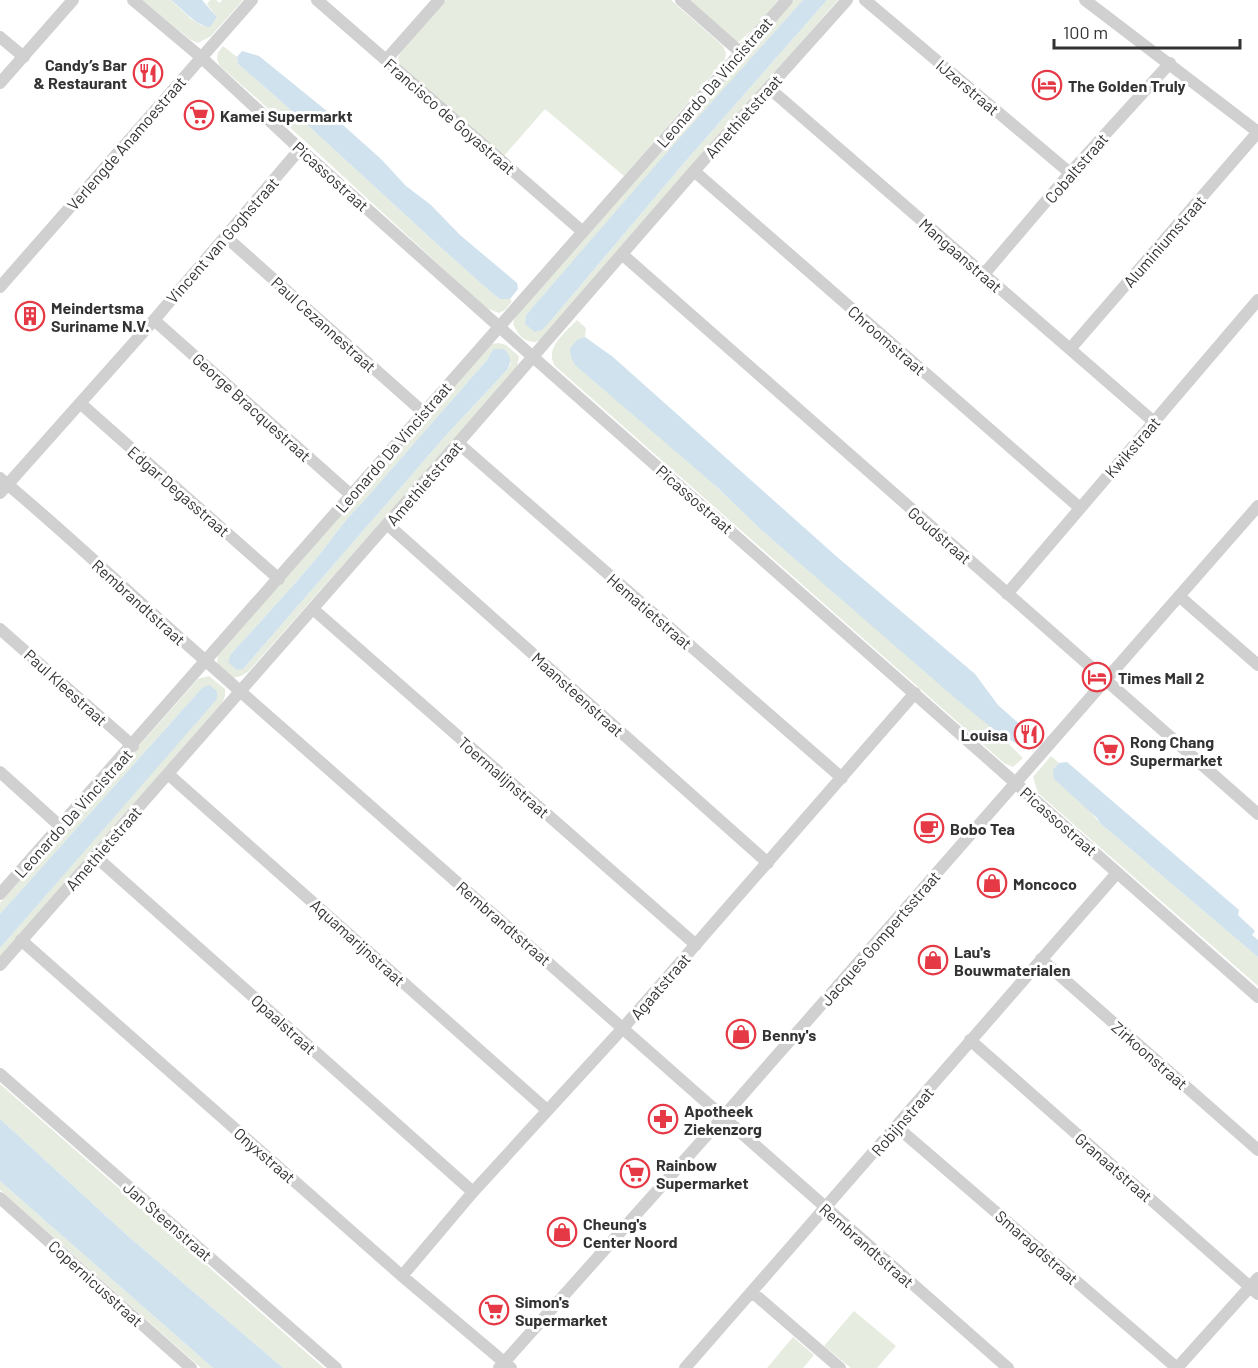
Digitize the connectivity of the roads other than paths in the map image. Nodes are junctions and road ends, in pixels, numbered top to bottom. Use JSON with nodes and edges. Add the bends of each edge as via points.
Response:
{"nodes":[{"id":1,"x":73,"y":0,"type":"edge"},
{"id":2,"x":132,"y":0,"type":"edge"},
{"id":3,"x":252,"y":0,"type":"edge"},
{"id":4,"x":317,"y":0,"type":"edge"},
{"id":5,"x":439,"y":0,"type":"edge"},
{"id":6,"x":681,"y":0,"type":"edge"},
{"id":7,"x":787,"y":0,"type":"edge"},
{"id":8,"x":847,"y":0,"type":"edge"},
{"id":9,"x":865,"y":0,"type":"edge"},
{"id":10,"x":1084,"y":0,"type":"edge"},
{"id":11,"x":0,"y":37,"type":"edge"},
{"id":12,"x":740,"y":52,"type":"junction"},
{"id":13,"x":24,"y":57,"type":"junction"},
{"id":14,"x":202,"y":58,"type":"junction"},
{"id":15,"x":386,"y":60,"type":"junction"},
{"id":16,"x":1170,"y":63,"type":"junction"},
{"id":17,"x":0,"y":83,"type":"edge"},
{"id":18,"x":769,"y":88,"type":"junction"},
{"id":19,"x":1258,"y":132,"type":"edge"},
{"id":20,"x":300,"y":149,"type":"junction"},
{"id":21,"x":694,"y":171,"type":"junction"},
{"id":22,"x":1070,"y":173,"type":"junction"},
{"id":23,"x":583,"y":232,"type":"junction"},
{"id":24,"x":226,"y":237,"type":"junction"},
{"id":25,"x":623,"y":255,"type":"junction"},
{"id":26,"x":984,"y":274,"type":"junction"},
{"id":27,"x":0,"y":287,"type":"edge"},
{"id":28,"x":1258,"y":300,"type":"edge"},
{"id":29,"x":154,"y":320,"type":"junction"},
{"id":30,"x":500,"y":325,"type":"junction"},
{"id":31,"x":1070,"y":349,"type":"junction"},
{"id":32,"x":533,"y":357,"type":"junction"},
{"id":33,"x":80,"y":403,"type":"junction"},
{"id":34,"x":423,"y":412,"type":"junction"},
{"id":35,"x":1154,"y":423,"type":"junction"},
{"id":36,"x":458,"y":443,"type":"junction"},
{"id":37,"x":3,"y":485,"type":"edge"},
{"id":38,"x":351,"y":495,"type":"junction"},
{"id":39,"x":1080,"y":508,"type":"junction"},
{"id":40,"x":1256,"y":512,"type":"edge"},
{"id":41,"x":387,"y":524,"type":"junction"},
{"id":42,"x":279,"y":579,"type":"junction"},
{"id":43,"x":1007,"y":594,"type":"junction"},
{"id":44,"x":1179,"y":596,"type":"junction"},
{"id":45,"x":313,"y":609,"type":"junction"},
{"id":46,"x":0,"y":628,"type":"edge"},
{"id":47,"x":205,"y":661,"type":"junction"},
{"id":48,"x":1258,"y":665,"type":"edge"},
{"id":49,"x":1106,"y":680,"type":"junction"},
{"id":50,"x":240,"y":691,"type":"junction"},
{"id":51,"x":915,"y":693,"type":"junction"},
{"id":52,"x":133,"y":746,"type":"junction"},
{"id":53,"x":0,"y":772,"type":"edge"},
{"id":54,"x":168,"y":774,"type":"junction"},
{"id":55,"x":842,"y":778,"type":"junction"},
{"id":56,"x":1016,"y":783,"type":"junction"},
{"id":57,"x":1258,"y":814,"type":"edge"},
{"id":58,"x":60,"y":826,"type":"junction"},
{"id":59,"x":95,"y":856,"type":"junction"},
{"id":60,"x":768,"y":863,"type":"junction"},
{"id":61,"x":1117,"y":873,"type":"junction"},
{"id":62,"x":0,"y":894,"type":"edge"},
{"id":63,"x":21,"y":940,"type":"junction"},
{"id":64,"x":696,"y":945,"type":"junction"},
{"id":65,"x":1041,"y":959,"type":"junction"},
{"id":66,"x":0,"y":965,"type":"edge"},
{"id":67,"x":1258,"y":997,"type":"edge"},
{"id":68,"x":623,"y":1028,"type":"junction"},
{"id":69,"x":970,"y":1040,"type":"junction"},
{"id":70,"x":0,"y":1074,"type":"edge"},
{"id":71,"x":547,"y":1110,"type":"junction"},
{"id":72,"x":723,"y":1117,"type":"junction"},
{"id":73,"x":897,"y":1127,"type":"junction"},
{"id":74,"x":1258,"y":1150,"type":"edge"},
{"id":75,"x":473,"y":1192,"type":"junction"},
{"id":76,"x":0,"y":1198,"type":"edge"},
{"id":77,"x":825,"y":1209,"type":"junction"},
{"id":78,"x":402,"y":1276,"type":"junction"},
{"id":79,"x":1256,"y":1286,"type":"edge"},
{"id":80,"x":752,"y":1292,"type":"junction"},
{"id":81,"x":505,"y":1366,"type":"edge"},
{"id":82,"x":191,"y":1368,"type":"edge"},
{"id":83,"x":336,"y":1368,"type":"edge"},
{"id":84,"x":686,"y":1368,"type":"edge"},
{"id":85,"x":840,"y":1368,"type":"edge"},
{"id":86,"x":1008,"y":1368,"type":"edge"},
{"id":87,"x":1177,"y":1368,"type":"edge"}],
"edges":[{"from":1,"to":13,"type":"street"},
{"from":2,"to":14,"type":"street","name":"Picassostraat"},
{"from":3,"to":14,"type":"street","name":"Verlengde Anamoestraat"},
{"from":4,"to":15,"type":"street","name":"Francisco de Goyastraat"},
{"from":5,"to":15,"type":"street"},
{"from":6,"to":12,"type":"street"},
{"from":7,"to":12,"type":"street","name":"Leonardo Da Vincistraat"},
{"from":8,"to":18,"type":"street","name":"Amethietstraat"},
{"from":9,"to":22,"type":"street","name":"IJzerstraat"},
{"from":10,"to":16,"type":"street"},
{"from":11,"to":13,"type":"street"},
{"from":12,"to":23,"type":"street","name":"Leonardo Da Vincistraat"},
{"from":13,"to":17,"type":"street"},
{"from":14,"to":20,"type":"street","name":"Picassostraat"},
{"from":14,"to":27,"type":"street","name":"Verlengde Anamoestraat"},
{"from":15,"to":23,"type":"street","name":"Francisco de Goyastraat"},
{"from":16,"to":19,"type":"street"},
{"from":16,"to":22,"type":"street","name":"Cobaltstraat"},
{"from":18,"to":21,"type":"street","name":"Amethietstraat"},
{"from":18,"to":26,"type":"street","name":"Mangaanstraat"},
{"from":19,"to":31,"type":"street","name":"Aluminiumstraat"},
{"from":20,"to":24,"type":"street","name":"Vincent van Goghstraat"},
{"from":20,"to":30,"type":"street","name":"Picassostraat"},
{"from":21,"to":25,"type":"street","name":"Amethietstraat"},
{"from":21,"to":39,"type":"street","name":"Chroomstraat"},
{"from":22,"to":26,"type":"street","name":"Cobaltstraat"},
{"from":23,"to":30,"type":"street","name":"Leonardo Da Vincistraat"},
{"from":24,"to":29,"type":"street","name":"Vincent van Goghstraat"},
{"from":24,"to":34,"type":"street","name":"Paul Cezannestraat"},
{"from":25,"to":32,"type":"street","name":"Amethietstraat"},
{"from":25,"to":43,"type":"street","name":"Goudstraat"},
{"from":26,"to":31,"type":"street","name":"Mangaanstraat"},
{"from":28,"to":35,"type":"street","name":"Kwikstraat"},
{"from":29,"to":33,"type":"street","name":"Vincent van Goghstraat"},
{"from":29,"to":38,"type":"street","name":"George Bracquestraat"},
{"from":30,"to":32,"type":"street","name":"Picassostraat"},
{"from":30,"to":34,"type":"street","name":"Leonardo Da Vincistraat"},
{"from":31,"to":35,"type":"street","name":"Mangaanstraat"},
{"from":32,"to":36,"type":"street","name":"Amethietstraat"},
{"from":32,"to":51,"type":"street","name":"Picassostraat"},
{"from":33,"to":37,"type":"street","name":"Vincent van Goghstraat"},
{"from":33,"to":42,"type":"street","name":"Edgar Degasstraat"},
{"from":34,"to":38,"type":"street","name":"Leonardo Da Vincistraat"},
{"from":35,"to":39,"type":"street","name":"Kwikstraat"},
{"from":36,"to":41,"type":"street","name":"Amethietstraat"},
{"from":36,"to":55,"type":"street","name":"Hematietstraat"},
{"from":37,"to":47,"type":"street","name":"Rembrandtstraat"},
{"from":38,"to":42,"type":"street","name":"Leonardo Da Vincistraat"},
{"from":39,"to":43,"type":"street","name":"Kwikstraat"},
{"from":40,"to":44,"type":"street","name":"Jacques Gompertsstraat"},
{"from":41,"to":45,"type":"street","name":"Amethietstraat"},
{"from":41,"to":60,"type":"street","name":"Maansteenstraat"},
{"from":42,"to":47,"type":"street","name":"Leonardo Da Vincistraat"},
{"from":43,"to":49,"type":"street","name":"Goudstraat"},
{"from":44,"to":48,"type":"street"},
{"from":44,"to":49,"type":"street","name":"Jacques Gompertsstraat"},
{"from":45,"to":50,"type":"street","name":"Amethietstraat"},
{"from":45,"to":64,"type":"street","name":"Toermalijnstraat"},
{"from":46,"to":52,"type":"street","name":"Paul Kleestraat"},
{"from":47,"to":50,"type":"street","name":"Rembrandtstraat"},
{"from":47,"to":52,"type":"street","name":"Leonardo Da Vincistraat"},
{"from":49,"to":56,"type":"street","name":"Jacques Gompertsstraat"},
{"from":49,"to":57,"type":"street","name":"Goudstraat"},
{"from":50,"to":54,"type":"street","name":"Amethietstraat"},
{"from":50,"to":68,"type":"street","name":"Rembrandtstraat"},
{"from":51,"to":55,"type":"street","name":"Agaatstraat"},
{"from":51,"to":56,"type":"street","name":"Picassostraat"},
{"from":52,"to":58,"type":"street","name":"Leonardo Da Vincistraat"},
{"from":53,"to":58,"type":"street"},
{"from":54,"to":59,"type":"street","name":"Amethietstraat"},
{"from":54,"to":71,"type":"street","name":"Aquamarijnstraat"},
{"from":55,"to":60,"type":"street","name":"Agaatstraat"},
{"from":56,"to":61,"type":"street","name":"Picassostraat"},
{"from":56,"to":72,"type":"street","name":"Jacques Gompertsstraat"},
{"from":58,"to":62,"type":"street","name":"Leonardo Da Vincistraat"},
{"from":59,"to":63,"type":"street","name":"Amethietstraat"},
{"from":59,"to":75,"type":"street","name":"Opaalstraat"},
{"from":60,"to":64,"type":"street","name":"Agaatstraat"},
{"from":61,"to":65,"type":"street","name":"Robijnstraat"},
{"from":61,"to":67,"type":"street","name":"Picassostraat"},
{"from":63,"to":66,"type":"street","name":"Amethietstraat"},
{"from":63,"to":78,"type":"street","name":"Onyxstraat"},
{"from":64,"to":68,"type":"street","name":"Agaatstraat"},
{"from":65,"to":69,"type":"street","name":"Robijnstraat"},
{"from":65,"to":74,"type":"street","name":"Zirkoonstraat"},
{"from":68,"to":71,"type":"street","name":"Agaatstraat"},
{"from":68,"to":72,"type":"street","name":"Rembrandtstraat"},
{"from":69,"to":73,"type":"street","name":"Robijnstraat"},
{"from":69,"to":79,"type":"street","name":"Granaatstraat"},
{"from":70,"to":83,"type":"street","name":"Jan Steenstraat"},
{"from":71,"to":75,"type":"street","name":"Agaatstraat"},
{"from":72,"to":77,"type":"street","name":"Rembrandtstraat"},
{"from":72,"to":81,"type":"street","name":"Jacques Gompertsstraat"},
{"from":73,"to":77,"type":"street","name":"Robijnstraat"},
{"from":73,"to":87,"type":"street","name":"Smaragdstraat"},
{"from":75,"to":78,"type":"street","name":"Agaatstraat"},
{"from":76,"to":82,"type":"street","name":"Copernicusstraat"},
{"from":77,"to":80,"type":"street","name":"Robijnstraat"},
{"from":77,"to":86,"type":"street","name":"Rembrandtstraat"},
{"from":78,"to":81,"type":"street","name":"Onyxstraat"},
{"from":79,"to":87,"type":"street"},
{"from":80,"to":84,"type":"street","name":"Robijnstraat"},
{"from":80,"to":85,"type":"street"}]}
